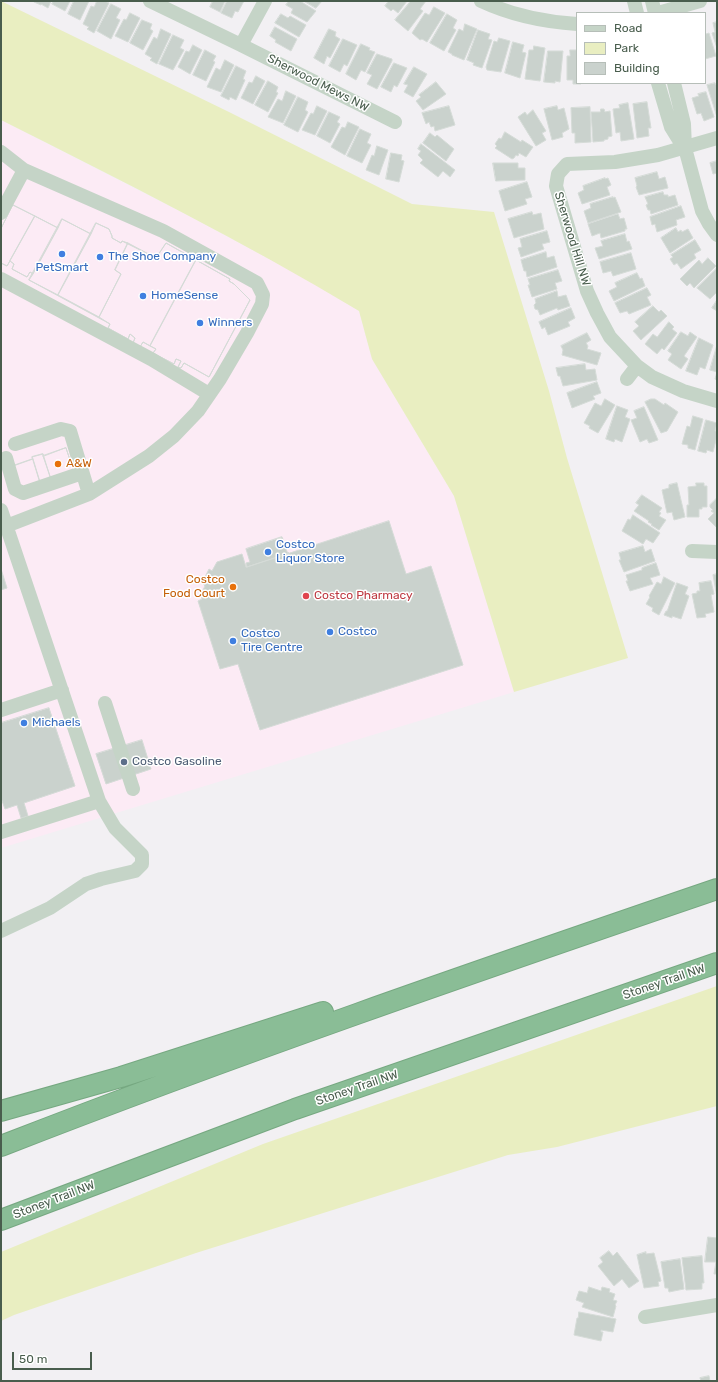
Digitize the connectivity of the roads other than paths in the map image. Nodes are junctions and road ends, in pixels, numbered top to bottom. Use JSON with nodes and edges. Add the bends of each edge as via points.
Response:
{"nodes":[{"id":1,"x":150,"y":1,"type":"edge"},
{"id":2,"x":265,"y":1,"type":"edge"},
{"id":3,"x":481,"y":1,"type":"edge"},
{"id":4,"x":634,"y":1,"type":"edge"},
{"id":5,"x":652,"y":1,"type":"edge"},
{"id":6,"x":700,"y":1,"type":"edge"},
{"id":7,"x":637,"y":12,"type":"edge"},
{"id":8,"x":657,"y":12,"type":"edge"},
{"id":9,"x":661,"y":12,"type":"edge"},
{"id":10,"x":576,"y":24,"type":"edge"},
{"id":11,"x":242,"y":45,"type":"junction"},
{"id":12,"x":658,"y":84,"type":"edge"},
{"id":13,"x":674,"y":84,"type":"edge"},
{"id":14,"x":395,"y":122,"type":"dead end"},
{"id":15,"x":717,"y":138,"type":"edge"},
{"id":16,"x":685,"y":148,"type":"junction"},
{"id":17,"x":1,"y":152,"type":"edge"},
{"id":18,"x":24,"y":170,"type":"junction"},
{"id":19,"x":1,"y":212,"type":"edge"},
{"id":20,"x":717,"y":235,"type":"edge"},
{"id":21,"x":1,"y":279,"type":"edge"},
{"id":22,"x":637,"y":366,"type":"junction"},
{"id":23,"x":627,"y":379,"type":"dead end"},
{"id":24,"x":210,"y":394,"type":"junction"},
{"id":25,"x":717,"y":401,"type":"edge"},
{"id":26,"x":15,"y":444,"type":"dead end"},
{"id":27,"x":6,"y":458,"type":"dead end"},
{"id":28,"x":82,"y":473,"type":"junction"},
{"id":29,"x":89,"y":494,"type":"junction"},
{"id":30,"x":1,"y":510,"type":"edge"},
{"id":31,"x":3,"y":527,"type":"edge"},
{"id":32,"x":692,"y":551,"type":"dead end"},
{"id":33,"x":717,"y":552,"type":"edge"},
{"id":34,"x":62,"y":690,"type":"junction"},
{"id":35,"x":105,"y":703,"type":"dead end"},
{"id":36,"x":1,"y":710,"type":"edge"},
{"id":37,"x":133,"y":789,"type":"dead end"},
{"id":38,"x":99,"y":801,"type":"junction"},
{"id":39,"x":1,"y":832,"type":"edge"},
{"id":40,"x":717,"y":890,"type":"edge"},
{"id":41,"x":1,"y":931,"type":"edge"},
{"id":42,"x":572,"y":939,"type":"junction"},
{"id":43,"x":717,"y":964,"type":"edge"},
{"id":44,"x":326,"y":1099,"type":"junction"},
{"id":45,"x":1,"y":1111,"type":"edge"},
{"id":46,"x":1,"y":1146,"type":"edge"},
{"id":47,"x":1,"y":1220,"type":"edge"},
{"id":48,"x":1,"y":1232,"type":"edge"},
{"id":49,"x":717,"y":1305,"type":"edge"},
{"id":50,"x":645,"y":1317,"type":"dead end"}],
"edges":[{"from":1,"to":11,"type":"street","name":"Sherwood Mews NW"},
{"from":2,"to":11,"type":"street"},
{"from":3,"to":10,"type":"street","via":[[521,16]]},
{"from":4,"to":7,"type":"street"},
{"from":5,"to":8,"type":"street"},
{"from":6,"to":9,"type":"street"},
{"from":11,"to":14,"type":"street","name":"Sherwood Mews NW"},
{"from":12,"to":16,"type":"street","via":[[671,127]]},
{"from":13,"to":16,"type":"street","via":[[684,124]]},
{"from":15,"to":16,"type":"street","name":"Sherwood Hill NW"},
{"from":16,"to":20,"type":"street","via":[[702,211]]},
{"from":16,"to":22,"type":"street","name":"Sherwood Hill NW","via":[[658,156],[615,162],[567,164],[558,174],[556,186],[587,291],[610,337]]},
{"from":17,"to":18,"type":"street"},
{"from":18,"to":19,"type":"street"},
{"from":18,"to":24,"type":"street","via":[[163,232],[257,283],[263,295],[262,304]]},
{"from":21,"to":24,"type":"street","via":[[151,359]]},
{"from":22,"to":23,"type":"street"},
{"from":22,"to":25,"type":"street","name":"Sherwood Hill NW","via":[[664,383]]},
{"from":24,"to":29,"type":"street","via":[[198,411],[169,440],[149,456]]},
{"from":26,"to":28,"type":"street","via":[[61,429],[70,431]]},
{"from":27,"to":28,"type":"street","via":[[15,489],[23,493]]},
{"from":28,"to":29,"type":"street"},
{"from":29,"to":31,"type":"street"},
{"from":30,"to":31,"type":"street"},
{"from":31,"to":34,"type":"street"},
{"from":32,"to":33,"type":"street"},
{"from":34,"to":36,"type":"street"},
{"from":34,"to":38,"type":"street"},
{"from":35,"to":37,"type":"street"},
{"from":38,"to":39,"type":"street"},
{"from":38,"to":41,"type":"street","via":[[115,828],[142,855],[142,864],[135,871],[86,884],[50,908]]},
{"from":40,"to":42,"type":"highway"},
{"from":42,"to":45,"type":"highway","via":[[446,969],[121,1077]]},
{"from":42,"to":46,"type":"highway","via":[[346,1017]]},
{"from":43,"to":44,"type":"highway","name":"Stoney Trail NW"},
{"from":44,"to":47,"type":"highway","name":"Stoney Trail NW"},
{"from":44,"to":48,"type":"highway","via":[[306,1115],[146,1174]]},
{"from":49,"to":50,"type":"street"}]}
